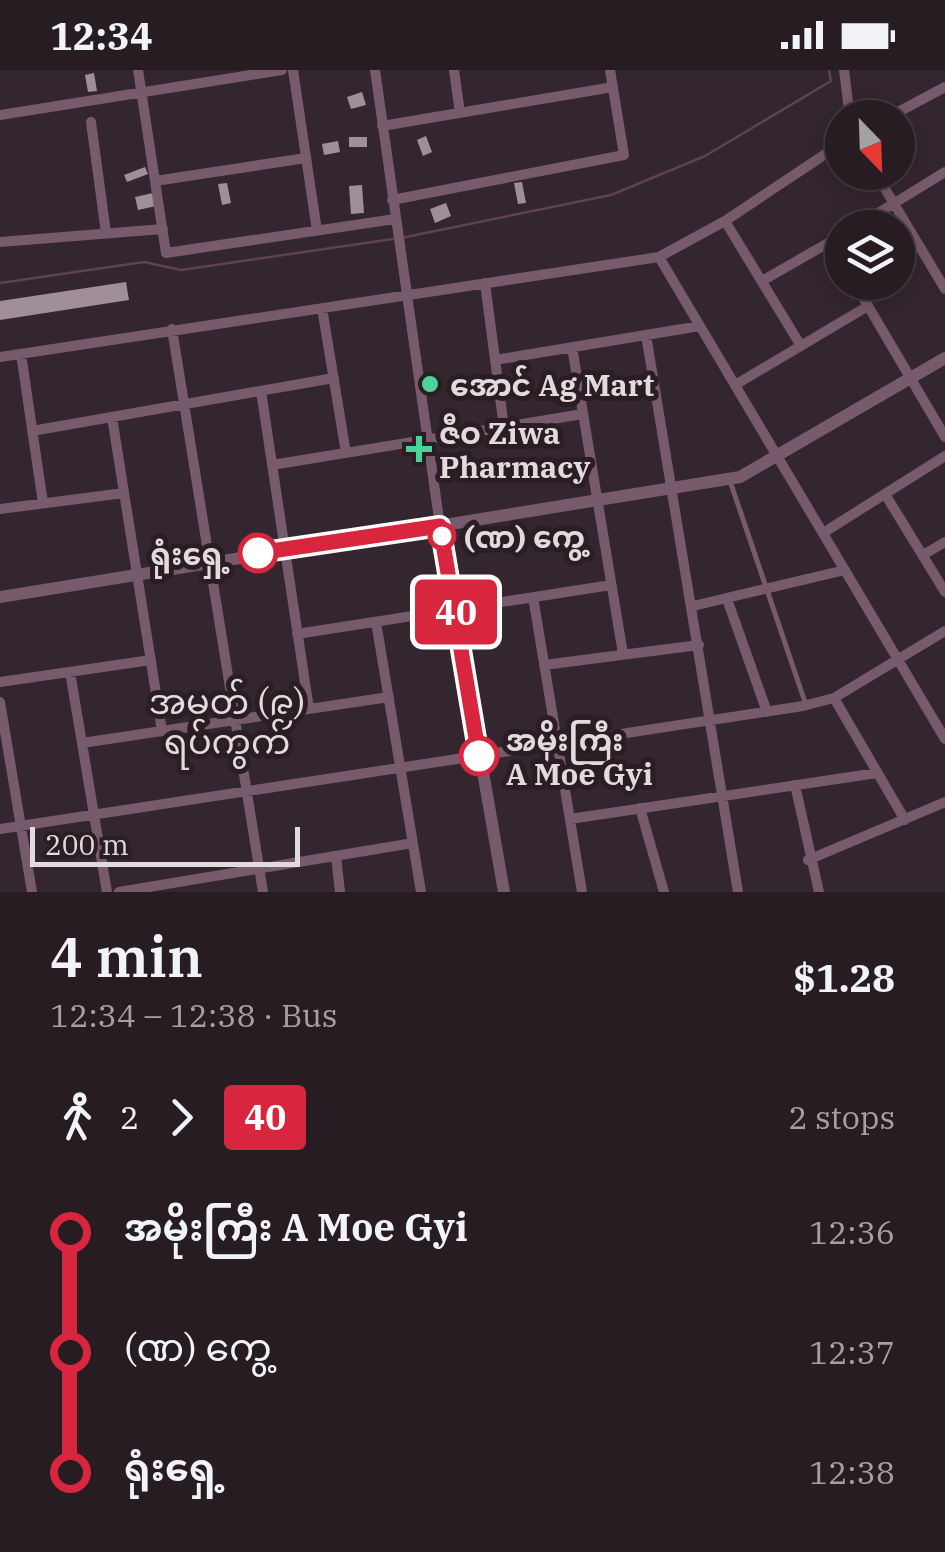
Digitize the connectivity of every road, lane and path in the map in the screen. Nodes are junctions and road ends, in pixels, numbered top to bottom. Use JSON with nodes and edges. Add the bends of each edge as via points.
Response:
{"nodes":[{"id":1,"x":138,"y":70,"type":"edge"},
{"id":2,"x":282,"y":70,"type":"edge"},
{"id":3,"x":294,"y":70,"type":"edge"},
{"id":4,"x":375,"y":70,"type":"edge"},
{"id":5,"x":454,"y":70,"type":"edge"},
{"id":6,"x":610,"y":70,"type":"edge"},
{"id":7,"x":844,"y":70,"type":"edge"},
{"id":8,"x":612,"y":87,"type":"junction"},
{"id":9,"x":945,"y":87,"type":"edge"},
{"id":10,"x":141,"y":94,"type":"junction"},
{"id":11,"x":848,"y":100,"type":"edge"},
{"id":12,"x":915,"y":103,"type":"edge"},
{"id":13,"x":460,"y":113,"type":"junction"},
{"id":14,"x":0,"y":115,"type":"edge"},
{"id":15,"x":92,"y":122,"type":"dead end"},
{"id":16,"x":382,"y":126,"type":"junction"},
{"id":17,"x":825,"y":154,"type":"edge"},
{"id":18,"x":306,"y":158,"type":"junction"},
{"id":19,"x":945,"y":172,"type":"edge"},
{"id":20,"x":155,"y":181,"type":"junction"},
{"id":21,"x":885,"y":190,"type":"edge"},
{"id":22,"x":392,"y":200,"type":"junction"},
{"id":23,"x":893,"y":204,"type":"junction"},
{"id":24,"x":883,"y":210,"type":"edge"},
{"id":25,"x":395,"y":220,"type":"junction"},
{"id":26,"x":725,"y":221,"type":"junction"},
{"id":27,"x":162,"y":229,"type":"junction"},
{"id":28,"x":317,"y":231,"type":"junction"},
{"id":29,"x":106,"y":233,"type":"junction"},
{"id":30,"x":0,"y":242,"type":"edge"},
{"id":31,"x":825,"y":245,"type":"edge"},
{"id":32,"x":659,"y":256,"type":"junction"},
{"id":33,"x":762,"y":281,"type":"junction"},
{"id":34,"x":485,"y":284,"type":"junction"},
{"id":35,"x":945,"y":288,"type":"edge"},
{"id":36,"x":405,"y":297,"type":"junction"},
{"id":37,"x":864,"y":300,"type":"edge"},
{"id":38,"x":868,"y":306,"type":"junction"},
{"id":39,"x":322,"y":308,"type":"junction"},
{"id":40,"x":700,"y":326,"type":"junction"},
{"id":41,"x":172,"y":330,"type":"junction"},
{"id":42,"x":646,"y":335,"type":"junction"},
{"id":43,"x":801,"y":346,"type":"junction"},
{"id":44,"x":572,"y":347,"type":"junction"},
{"id":45,"x":21,"y":354,"type":"junction"},
{"id":46,"x":0,"y":357,"type":"edge"},
{"id":47,"x":945,"y":358,"type":"edge"},
{"id":48,"x":496,"y":360,"type":"junction"},
{"id":49,"x":334,"y":378,"type":"junction"},
{"id":50,"x":910,"y":378,"type":"junction"},
{"id":51,"x":735,"y":385,"type":"junction"},
{"id":52,"x":261,"y":391,"type":"junction"},
{"id":53,"x":185,"y":404,"type":"junction"},
{"id":54,"x":584,"y":414,"type":"junction"},
{"id":55,"x":112,"y":417,"type":"junction"},
{"id":56,"x":504,"y":428,"type":"junction"},
{"id":57,"x":32,"y":431,"type":"junction"},
{"id":58,"x":945,"y":438,"type":"edge"},
{"id":59,"x":427,"y":440,"type":"junction"},
{"id":60,"x":346,"y":453,"type":"junction"},
{"id":61,"x":777,"y":456,"type":"junction"},
{"id":62,"x":945,"y":456,"type":"edge"},
{"id":63,"x":272,"y":465,"type":"junction"},
{"id":64,"x":729,"y":479,"type":"junction"},
{"id":65,"x":674,"y":488,"type":"junction"},
{"id":66,"x":124,"y":493,"type":"junction"},
{"id":67,"x":885,"y":494,"type":"junction"},
{"id":68,"x":598,"y":500,"type":"junction"},
{"id":69,"x":43,"y":503,"type":"junction"},
{"id":70,"x":0,"y":509,"type":"edge"},
{"id":71,"x":440,"y":526,"type":"junction"},
{"id":72,"x":822,"y":532,"type":"junction"},
{"id":73,"x":945,"y":542,"type":"edge"},
{"id":74,"x":285,"y":549,"type":"junction"},
{"id":75,"x":923,"y":555,"type":"junction"},
{"id":76,"x":210,"y":561,"type":"junction"},
{"id":77,"x":845,"y":570,"type":"junction"},
{"id":78,"x":137,"y":574,"type":"junction"},
{"id":79,"x":612,"y":585,"type":"junction"},
{"id":80,"x":764,"y":590,"type":"junction"},
{"id":81,"x":945,"y":592,"type":"edge"},
{"id":82,"x":0,"y":597,"type":"edge"},
{"id":83,"x":533,"y":597,"type":"junction"},
{"id":84,"x":727,"y":599,"type":"junction"},
{"id":85,"x":692,"y":606,"type":"junction"},
{"id":86,"x":456,"y":609,"type":"junction"},
{"id":87,"x":376,"y":622,"type":"junction"},
{"id":88,"x":945,"y":631,"type":"edge"},
{"id":89,"x":297,"y":634,"type":"junction"},
{"id":90,"x":699,"y":645,"type":"junction"},
{"id":91,"x":623,"y":654,"type":"junction"},
{"id":92,"x":151,"y":660,"type":"junction"},
{"id":93,"x":898,"y":660,"type":"junction"},
{"id":94,"x":544,"y":664,"type":"junction"},
{"id":95,"x":70,"y":672,"type":"junction"},
{"id":96,"x":0,"y":682,"type":"edge"},
{"id":97,"x":389,"y":697,"type":"junction"},
{"id":98,"x":834,"y":698,"type":"junction"},
{"id":99,"x":0,"y":702,"type":"edge"},
{"id":100,"x":806,"y":705,"type":"junction"},
{"id":101,"x":308,"y":709,"type":"junction"},
{"id":102,"x":767,"y":712,"type":"junction"},
{"id":103,"x":236,"y":720,"type":"junction"},
{"id":104,"x":711,"y":720,"type":"junction"},
{"id":105,"x":162,"y":732,"type":"junction"},
{"id":106,"x":945,"y":739,"type":"edge"},
{"id":107,"x":82,"y":744,"type":"junction"},
{"id":108,"x":558,"y":744,"type":"junction"},
{"id":109,"x":479,"y":756,"type":"junction"},
{"id":110,"x":400,"y":768,"type":"junction"},
{"id":111,"x":876,"y":773,"type":"junction"},
{"id":112,"x":795,"y":785,"type":"junction"},
{"id":113,"x":248,"y":790,"type":"junction"},
{"id":114,"x":723,"y":796,"type":"junction"},
{"id":115,"x":945,"y":802,"type":"edge"},
{"id":116,"x":640,"y":808,"type":"junction"},
{"id":117,"x":94,"y":814,"type":"junction"},
{"id":118,"x":570,"y":819,"type":"junction"},
{"id":119,"x":905,"y":820,"type":"junction"},
{"id":120,"x":21,"y":826,"type":"junction"},
{"id":121,"x":0,"y":829,"type":"edge"},
{"id":122,"x":413,"y":842,"type":"junction"},
{"id":123,"x":336,"y":856,"type":"junction"},
{"id":124,"x":808,"y":860,"type":"junction"},
{"id":125,"x":260,"y":868,"type":"junction"},
{"id":126,"x":185,"y":886,"type":"edge"},
{"id":127,"x":32,"y":892,"type":"edge"},
{"id":128,"x":107,"y":892,"type":"edge"},
{"id":129,"x":119,"y":892,"type":"edge"},
{"id":130,"x":264,"y":892,"type":"edge"},
{"id":131,"x":340,"y":892,"type":"edge"},
{"id":132,"x":421,"y":892,"type":"edge"},
{"id":133,"x":504,"y":892,"type":"edge"},
{"id":134,"x":582,"y":892,"type":"edge"},
{"id":135,"x":664,"y":892,"type":"edge"},
{"id":136,"x":738,"y":892,"type":"edge"},
{"id":137,"x":819,"y":892,"type":"edge"}],
"edges":[{"from":1,"to":10,"type":"street"},
{"from":2,"to":10,"type":"street"},
{"from":3,"to":18,"type":"street"},
{"from":4,"to":16,"type":"street"},
{"from":5,"to":13,"type":"street"},
{"from":6,"to":8,"type":"street"},
{"from":7,"to":11,"type":"street"},
{"from":8,"to":13,"type":"street"},
{"from":8,"to":22,"type":"street","via":[[624,155]]},
{"from":9,"to":12,"type":"street"},
{"from":10,"to":14,"type":"street"},
{"from":10,"to":20,"type":"street"},
{"from":13,"to":16,"type":"street"},
{"from":15,"to":29,"type":"street"},
{"from":16,"to":22,"type":"street"},
{"from":17,"to":26,"type":"street"},
{"from":18,"to":20,"type":"street"},
{"from":18,"to":28,"type":"street"},
{"from":19,"to":23,"type":"street"},
{"from":20,"to":27,"type":"street"},
{"from":21,"to":23,"type":"street"},
{"from":22,"to":25,"type":"street"},
{"from":23,"to":24,"type":"street"},
{"from":23,"to":35,"type":"street"},
{"from":25,"to":28,"type":"street"},
{"from":25,"to":36,"type":"street"},
{"from":26,"to":32,"type":"street"},
{"from":26,"to":33,"type":"street"},
{"from":27,"to":28,"type":"street","via":[[166,252]]},
{"from":27,"to":29,"type":"street"},
{"from":29,"to":30,"type":"street"},
{"from":31,"to":33,"type":"street"},
{"from":32,"to":34,"type":"street"},
{"from":32,"to":40,"type":"street"},
{"from":33,"to":43,"type":"street"},
{"from":34,"to":36,"type":"street"},
{"from":34,"to":48,"type":"street"},
{"from":36,"to":39,"type":"street"},
{"from":36,"to":59,"type":"street"},
{"from":37,"to":38,"type":"street"},
{"from":38,"to":43,"type":"street"},
{"from":38,"to":50,"type":"street"},
{"from":39,"to":41,"type":"street"},
{"from":39,"to":49,"type":"street"},
{"from":40,"to":42,"type":"street"},
{"from":40,"to":51,"type":"street"},
{"from":41,"to":45,"type":"street"},
{"from":41,"to":53,"type":"street"},
{"from":42,"to":44,"type":"street"},
{"from":42,"to":65,"type":"street"},
{"from":43,"to":51,"type":"street"},
{"from":44,"to":48,"type":"street"},
{"from":44,"to":54,"type":"street"},
{"from":45,"to":46,"type":"street"},
{"from":45,"to":57,"type":"street"},
{"from":47,"to":50,"type":"street"},
{"from":48,"to":56,"type":"street"},
{"from":49,"to":52,"type":"street"},
{"from":49,"to":60,"type":"street"},
{"from":50,"to":58,"type":"street"},
{"from":50,"to":61,"type":"street"},
{"from":51,"to":61,"type":"street"},
{"from":52,"to":53,"type":"street"},
{"from":52,"to":63,"type":"street"},
{"from":53,"to":55,"type":"street"},
{"from":53,"to":76,"type":"street"},
{"from":54,"to":56,"type":"street"},
{"from":54,"to":68,"type":"street"},
{"from":55,"to":57,"type":"street"},
{"from":55,"to":66,"type":"street"},
{"from":56,"to":59,"type":"street"},
{"from":57,"to":69,"type":"street"},
{"from":59,"to":60,"type":"street"},
{"from":59,"to":71,"type":"street"},
{"from":60,"to":63,"type":"street"},
{"from":61,"to":64,"type":"street"},
{"from":61,"to":72,"type":"street"},
{"from":62,"to":67,"type":"street"},
{"from":63,"to":74,"type":"street"},
{"from":64,"to":65,"type":"street"},
{"from":64,"to":80,"type":"lane"},
{"from":65,"to":68,"type":"street"},
{"from":65,"to":85,"type":"street"},
{"from":66,"to":69,"type":"street"},
{"from":66,"to":78,"type":"street"},
{"from":67,"to":72,"type":"street"},
{"from":67,"to":75,"type":"street"},
{"from":68,"to":71,"type":"street"},
{"from":68,"to":79,"type":"street"},
{"from":69,"to":70,"type":"street"},
{"from":71,"to":74,"type":"street"},
{"from":71,"to":86,"type":"street"},
{"from":72,"to":77,"type":"street"},
{"from":73,"to":75,"type":"street"},
{"from":74,"to":76,"type":"street"},
{"from":74,"to":89,"type":"street"},
{"from":75,"to":81,"type":"street"},
{"from":76,"to":78,"type":"street"},
{"from":76,"to":103,"type":"street"},
{"from":77,"to":80,"type":"street"},
{"from":77,"to":93,"type":"street"},
{"from":78,"to":82,"type":"street"},
{"from":78,"to":92,"type":"street"},
{"from":79,"to":83,"type":"street"},
{"from":79,"to":91,"type":"street"},
{"from":80,"to":84,"type":"street"},
{"from":80,"to":100,"type":"lane"},
{"from":83,"to":86,"type":"street"},
{"from":83,"to":94,"type":"street"},
{"from":84,"to":85,"type":"street"},
{"from":84,"to":102,"type":"street"},
{"from":85,"to":90,"type":"street"},
{"from":86,"to":87,"type":"street"},
{"from":86,"to":109,"type":"street"},
{"from":87,"to":89,"type":"street"},
{"from":87,"to":97,"type":"street"},
{"from":88,"to":93,"type":"street"},
{"from":89,"to":101,"type":"street"},
{"from":90,"to":91,"type":"street"},
{"from":90,"to":104,"type":"street"},
{"from":91,"to":94,"type":"street"},
{"from":92,"to":95,"type":"street"},
{"from":92,"to":105,"type":"street"},
{"from":93,"to":98,"type":"street"},
{"from":93,"to":106,"type":"street"},
{"from":94,"to":108,"type":"street"},
{"from":95,"to":96,"type":"street"},
{"from":95,"to":107,"type":"street"},
{"from":97,"to":101,"type":"street"},
{"from":97,"to":110,"type":"street"},
{"from":98,"to":100,"type":"street"},
{"from":98,"to":111,"type":"street"},
{"from":99,"to":120,"type":"street"},
{"from":100,"to":102,"type":"street"},
{"from":101,"to":103,"type":"street"},
{"from":102,"to":104,"type":"street"},
{"from":103,"to":105,"type":"street"},
{"from":103,"to":113,"type":"street"},
{"from":104,"to":108,"type":"street"},
{"from":104,"to":114,"type":"street"},
{"from":105,"to":107,"type":"street"},
{"from":107,"to":117,"type":"street"},
{"from":108,"to":109,"type":"street"},
{"from":108,"to":118,"type":"street"},
{"from":109,"to":110,"type":"street"},
{"from":109,"to":133,"type":"street"},
{"from":110,"to":113,"type":"street"},
{"from":110,"to":122,"type":"street"},
{"from":111,"to":112,"type":"street"},
{"from":111,"to":119,"type":"street"},
{"from":112,"to":114,"type":"street"},
{"from":112,"to":124,"type":"street"},
{"from":113,"to":117,"type":"street"},
{"from":113,"to":125,"type":"street"},
{"from":114,"to":116,"type":"street"},
{"from":114,"to":136,"type":"street"},
{"from":115,"to":119,"type":"street"},
{"from":116,"to":118,"type":"street"},
{"from":116,"to":135,"type":"street"},
{"from":117,"to":120,"type":"street"},
{"from":117,"to":128,"type":"street"},
{"from":118,"to":134,"type":"street"},
{"from":119,"to":124,"type":"street"},
{"from":120,"to":121,"type":"street"},
{"from":120,"to":127,"type":"street"},
{"from":122,"to":123,"type":"street"},
{"from":122,"to":132,"type":"street"},
{"from":123,"to":125,"type":"street"},
{"from":123,"to":131,"type":"street"},
{"from":124,"to":137,"type":"street"},
{"from":125,"to":126,"type":"street"},
{"from":125,"to":130,"type":"street"},
{"from":126,"to":129,"type":"street"}]}
